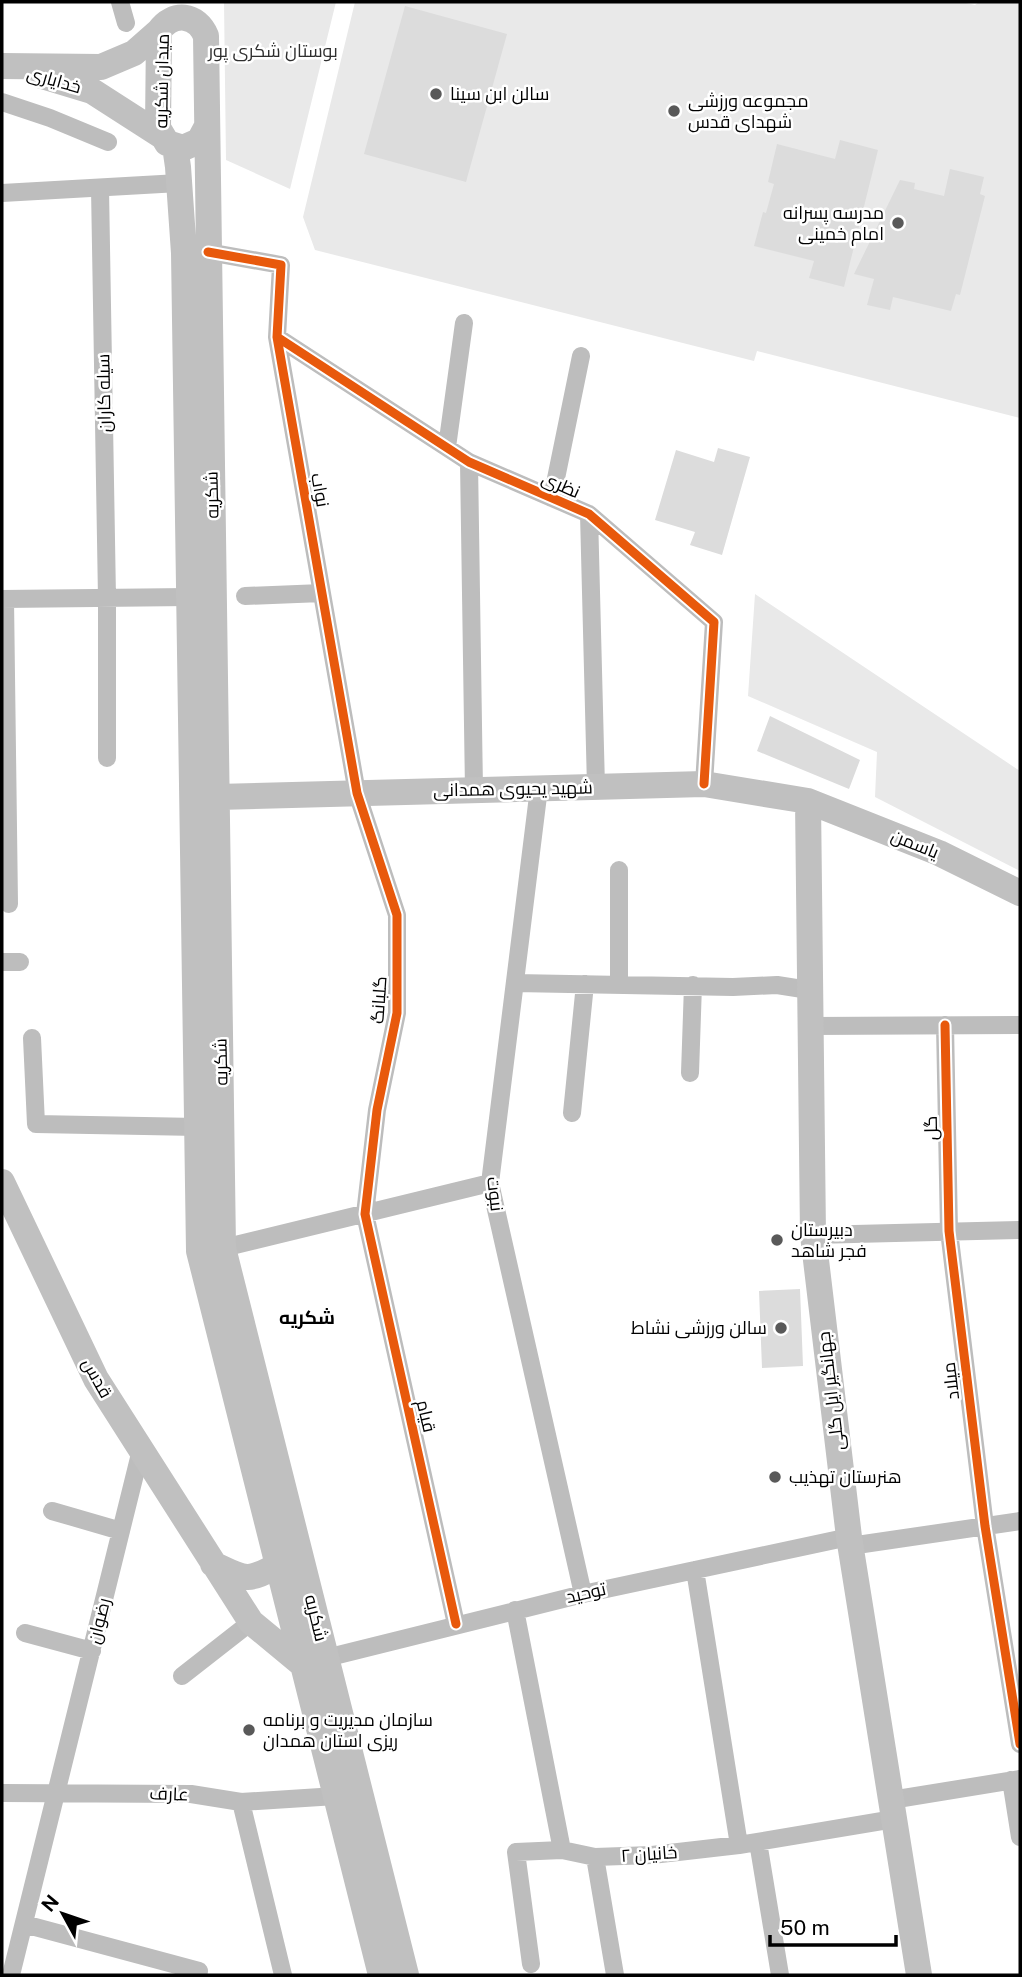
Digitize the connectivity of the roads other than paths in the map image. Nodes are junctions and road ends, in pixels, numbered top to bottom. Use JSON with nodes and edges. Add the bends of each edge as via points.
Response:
{"nodes":[{"id":1,"x":120,"y":2,"type":"edge"},
{"id":2,"x":204,"y":2,"type":"edge"},
{"id":3,"x":169,"y":17,"type":"edge"},
{"id":4,"x":127,"y":23,"type":"dead end"},
{"id":5,"x":206,"y":36,"type":"junction"},
{"id":6,"x":6,"y":66,"type":"edge"},
{"id":7,"x":2,"y":102,"type":"edge"},
{"id":8,"x":207,"y":126,"type":"junction"},
{"id":9,"x":168,"y":141,"type":"junction"},
{"id":10,"x":108,"y":142,"type":"dead end"},
{"id":11,"x":179,"y":183,"type":"junction"},
{"id":12,"x":100,"y":188,"type":"junction"},
{"id":13,"x":2,"y":193,"type":"edge"},
{"id":14,"x":208,"y":252,"type":"junction"},
{"id":15,"x":464,"y":323,"type":"dead end"},
{"id":16,"x":277,"y":337,"type":"junction"},
{"id":17,"x":581,"y":356,"type":"dead end"},
{"id":18,"x":447,"y":447,"type":"junction"},
{"id":19,"x":469,"y":462,"type":"junction"},
{"id":20,"x":552,"y":498,"type":"junction"},
{"id":21,"x":589,"y":514,"type":"junction"},
{"id":22,"x":322,"y":593,"type":"junction"},
{"id":23,"x":245,"y":596,"type":"dead end"},
{"id":24,"x":189,"y":597,"type":"junction"},
{"id":25,"x":107,"y":598,"type":"junction"},
{"id":26,"x":4,"y":599,"type":"edge"},
{"id":27,"x":107,"y":758,"type":"dead end"},
{"id":28,"x":704,"y":784,"type":"junction"},
{"id":29,"x":596,"y":787,"type":"junction"},
{"id":30,"x":539,"y":788,"type":"junction"},
{"id":31,"x":474,"y":790,"type":"junction"},
{"id":32,"x":357,"y":793,"type":"junction"},
{"id":33,"x":217,"y":797,"type":"junction"},
{"id":34,"x":808,"y":801,"type":"junction"},
{"id":35,"x":5,"y":853,"type":"edge"},
{"id":36,"x":619,"y":870,"type":"dead end"},
{"id":37,"x":1020,"y":893,"type":"edge"},
{"id":38,"x":9,"y":904,"type":"dead end"},
{"id":39,"x":515,"y":983,"type":"junction"},
{"id":40,"x":585,"y":984,"type":"junction"},
{"id":41,"x":619,"y":984,"type":"junction"},
{"id":42,"x":693,"y":985,"type":"junction"},
{"id":43,"x":809,"y":990,"type":"junction"},
{"id":44,"x":945,"y":1025,"type":"junction"},
{"id":45,"x":1020,"y":1025,"type":"edge"},
{"id":46,"x":810,"y":1026,"type":"junction"},
{"id":47,"x":32,"y":1038,"type":"dead end"},
{"id":48,"x":690,"y":1073,"type":"dead end"},
{"id":49,"x":572,"y":1113,"type":"dead end"},
{"id":50,"x":198,"y":1127,"type":"junction"},
{"id":51,"x":2,"y":1182,"type":"edge"},
{"id":52,"x":490,"y":1183,"type":"junction"},
{"id":53,"x":365,"y":1214,"type":"junction"},
{"id":54,"x":1020,"y":1230,"type":"edge"},
{"id":55,"x":949,"y":1231,"type":"junction"},
{"id":56,"x":813,"y":1235,"type":"junction"},
{"id":57,"x":223,"y":1248,"type":"junction"},
{"id":58,"x":141,"y":1450,"type":"junction"},
{"id":59,"x":52,"y":1511,"type":"dead end"},
{"id":60,"x":1020,"y":1521,"type":"edge"},
{"id":61,"x":985,"y":1527,"type":"junction"},
{"id":62,"x":121,"y":1531,"type":"junction"},
{"id":63,"x":849,"y":1541,"type":"junction"},
{"id":64,"x":213,"y":1564,"type":"junction"},
{"id":65,"x":278,"y":1565,"type":"junction"},
{"id":66,"x":695,"y":1570,"type":"junction"},
{"id":67,"x":583,"y":1594,"type":"junction"},
{"id":68,"x":515,"y":1610,"type":"junction"},
{"id":69,"x":251,"y":1622,"type":"junction"},
{"id":70,"x":456,"y":1625,"type":"junction"},
{"id":71,"x":25,"y":1633,"type":"dead end"},
{"id":72,"x":92,"y":1651,"type":"junction"},
{"id":73,"x":315,"y":1662,"type":"junction"},
{"id":74,"x":182,"y":1676,"type":"dead end"},
{"id":75,"x":1020,"y":1744,"type":"edge"},
{"id":76,"x":1016,"y":1779,"type":"edge"},
{"id":77,"x":2,"y":1793,"type":"edge"},
{"id":78,"x":57,"y":1793,"type":"junction"},
{"id":79,"x":336,"y":1796,"type":"junction"},
{"id":80,"x":241,"y":1802,"type":"junction"},
{"id":81,"x":893,"y":1810,"type":"junction"},
{"id":82,"x":1020,"y":1837,"type":"edge"},
{"id":83,"x":758,"y":1842,"type":"junction"},
{"id":84,"x":739,"y":1845,"type":"junction"},
{"id":85,"x":562,"y":1850,"type":"junction"},
{"id":86,"x":595,"y":1857,"type":"junction"},
{"id":87,"x":24,"y":1924,"type":"junction"},
{"id":88,"x":531,"y":1964,"type":"dead end"},
{"id":89,"x":199,"y":1971,"type":"dead end"},
{"id":90,"x":11,"y":1975,"type":"edge"},
{"id":91,"x":283,"y":1975,"type":"edge"},
{"id":92,"x":381,"y":1975,"type":"edge"},
{"id":93,"x":406,"y":1975,"type":"edge"},
{"id":94,"x":615,"y":1975,"type":"edge"},
{"id":95,"x":780,"y":1975,"type":"edge"},
{"id":96,"x":919,"y":1975,"type":"edge"}],
"edges":[{"from":1,"to":4,"type":"street"},
{"from":2,"to":5,"type":"main road"},
{"from":3,"to":5,"type":"main road","name":"میدان شکریه","via":[[192,19]]},
{"from":3,"to":6,"type":"main road","name":"خدایاری","via":[[134,53],[101,66]]},
{"from":3,"to":9,"type":"main road","name":"میدان شکریه","via":[[158,128]]},
{"from":5,"to":8,"type":"main road"},
{"from":6,"to":9,"type":"main road","name":"خدایاری","via":[[92,91]]},
{"from":7,"to":10,"type":"street","name":"خدایاری"},
{"from":8,"to":9,"type":"main road","name":"میدان شکریه","via":[[199,141],[183,148]]},
{"from":8,"to":14,"type":"main road","name":"شکریه"},
{"from":9,"to":11,"type":"main road","name":"شکریه"},
{"from":11,"to":12,"type":"street"},
{"from":11,"to":24,"type":"main road","name":"شکریه"},
{"from":12,"to":13,"type":"street"},
{"from":12,"to":25,"type":"street","name":"سیله کاران"},
{"from":14,"to":16,"type":"street","name":"نواب","via":[[281,265]]},
{"from":14,"to":33,"type":"main road","name":"شکریه"},
{"from":15,"to":18,"type":"street"},
{"from":16,"to":18,"type":"street","name":"نظری"},
{"from":16,"to":22,"type":"street","name":"نواب"},
{"from":17,"to":20,"type":"street"},
{"from":18,"to":19,"type":"street","name":"نظری"},
{"from":19,"to":20,"type":"street","name":"نظری"},
{"from":19,"to":31,"type":"street"},
{"from":20,"to":21,"type":"street","name":"نظری"},
{"from":21,"to":28,"type":"street","name":"نظری","via":[[713,622]]},
{"from":21,"to":29,"type":"street"},
{"from":22,"to":23,"type":"street"},
{"from":22,"to":32,"type":"street","name":"نواب"},
{"from":24,"to":25,"type":"street"},
{"from":24,"to":50,"type":"main road","name":"شکریه"},
{"from":25,"to":26,"type":"street"},
{"from":25,"to":27,"type":"street","name":"سیله کاران"},
{"from":26,"to":35,"type":"street"},
{"from":28,"to":29,"type":"main road","name":"شهید یحیوی همدانی"},
{"from":28,"to":34,"type":"main road","name":"شهید یحیوی همدانی"},
{"from":29,"to":30,"type":"main road","name":"شهید یحیوی همدانی"},
{"from":30,"to":31,"type":"main road","name":"شهید یحیوی همدانی"},
{"from":30,"to":39,"type":"street","name":"نبوت"},
{"from":31,"to":32,"type":"main road","name":"شهید یحیوی همدانی"},
{"from":32,"to":33,"type":"main road","name":"شهید یحیوی همدانی"},
{"from":32,"to":53,"type":"street","name":"گلبانگ","via":[[397,915],[397,1013],[377,1110]]},
{"from":33,"to":57,"type":"main road","name":"شکریه"},
{"from":34,"to":37,"type":"main road","name":"یاسمن","via":[[939,853]]},
{"from":34,"to":43,"type":"main road","name":"جهانگیر ایل گلی"},
{"from":35,"to":38,"type":"street"},
{"from":36,"to":41,"type":"street"},
{"from":39,"to":40,"type":"street"},
{"from":39,"to":52,"type":"street","name":"نبوت"},
{"from":40,"to":41,"type":"street"},
{"from":40,"to":49,"type":"street"},
{"from":41,"to":42,"type":"street"},
{"from":42,"to":43,"type":"street","via":[[778,985]]},
{"from":42,"to":48,"type":"street"},
{"from":43,"to":46,"type":"main road","name":"جهانگیر ایل گلی"},
{"from":44,"to":45,"type":"street"},
{"from":44,"to":46,"type":"street"},
{"from":44,"to":55,"type":"street","name":"گل"},
{"from":46,"to":56,"type":"main road","name":"جهانگیر ایل گلی"},
{"from":47,"to":50,"type":"street","via":[[36,1124]]},
{"from":50,"to":65,"type":"main road","name":"شکریه","via":[[199,1251]]},
{"from":51,"to":58,"type":"main road","name":"قدس","via":[[96,1379]]},
{"from":52,"to":53,"type":"street"},
{"from":52,"to":67,"type":"street","name":"نبوت"},
{"from":53,"to":57,"type":"street"},
{"from":53,"to":70,"type":"street","name":"قیام"},
{"from":54,"to":55,"type":"street"},
{"from":55,"to":56,"type":"street"},
{"from":55,"to":61,"type":"street","name":"میلاد"},
{"from":56,"to":63,"type":"main road","name":"جهانگیر ایل گلی"},
{"from":57,"to":73,"type":"main road","name":"شکریه"},
{"from":58,"to":62,"type":"street","name":"رضوان"},
{"from":58,"to":64,"type":"main road","name":"قدس"},
{"from":59,"to":62,"type":"street"},
{"from":60,"to":61,"type":"street","name":"توحید"},
{"from":61,"to":63,"type":"street","name":"توحید"},
{"from":61,"to":75,"type":"street","name":"میلاد"},
{"from":62,"to":72,"type":"street","name":"رضوان"},
{"from":63,"to":66,"type":"street","name":"توحید"},
{"from":63,"to":81,"type":"main road","name":"جهانگیر ایل گلی"},
{"from":64,"to":65,"type":"main road","via":[[243,1578],[257,1577]]},
{"from":64,"to":69,"type":"main road","name":"قدس"},
{"from":65,"to":73,"type":"main road","name":"شکریه"},
{"from":66,"to":67,"type":"street","name":"توحید"},
{"from":66,"to":84,"type":"street"},
{"from":67,"to":68,"type":"street","name":"توحید"},
{"from":68,"to":70,"type":"street","name":"توحید"},
{"from":68,"to":85,"type":"street"},
{"from":69,"to":73,"type":"main road","name":"قدس"},
{"from":69,"to":74,"type":"street"},
{"from":70,"to":73,"type":"street","name":"توحید"},
{"from":71,"to":72,"type":"street"},
{"from":72,"to":78,"type":"street","name":"رضوان"},
{"from":73,"to":79,"type":"main road","name":"شکریه"},
{"from":73,"to":93,"type":"main road","name":"شکریه"},
{"from":76,"to":81,"type":"street","name":"خانیان ۲"},
{"from":76,"to":82,"type":"street"},
{"from":77,"to":78,"type":"street","name":"عارف"},
{"from":78,"to":80,"type":"street","name":"عارف","via":[[191,1794]]},
{"from":78,"to":87,"type":"street","name":"رضوان"},
{"from":79,"to":80,"type":"street","name":"عارف"},
{"from":79,"to":92,"type":"main road","name":"شکریه"},
{"from":80,"to":91,"type":"street"},
{"from":81,"to":83,"type":"street","name":"خانیان ۲"},
{"from":81,"to":96,"type":"main road","name":"جهانگیر ایل گلی"},
{"from":83,"to":84,"type":"street","name":"خانیان ۲"},
{"from":83,"to":95,"type":"street"},
{"from":84,"to":86,"type":"street","name":"خانیان ۲"},
{"from":85,"to":86,"type":"street","name":"خانیان ۲"},
{"from":85,"to":88,"type":"street","name":"خانیان ۲","via":[[516,1852]]},
{"from":86,"to":94,"type":"street"},
{"from":87,"to":89,"type":"street"},
{"from":87,"to":90,"type":"street","name":"رضوان"}]}
